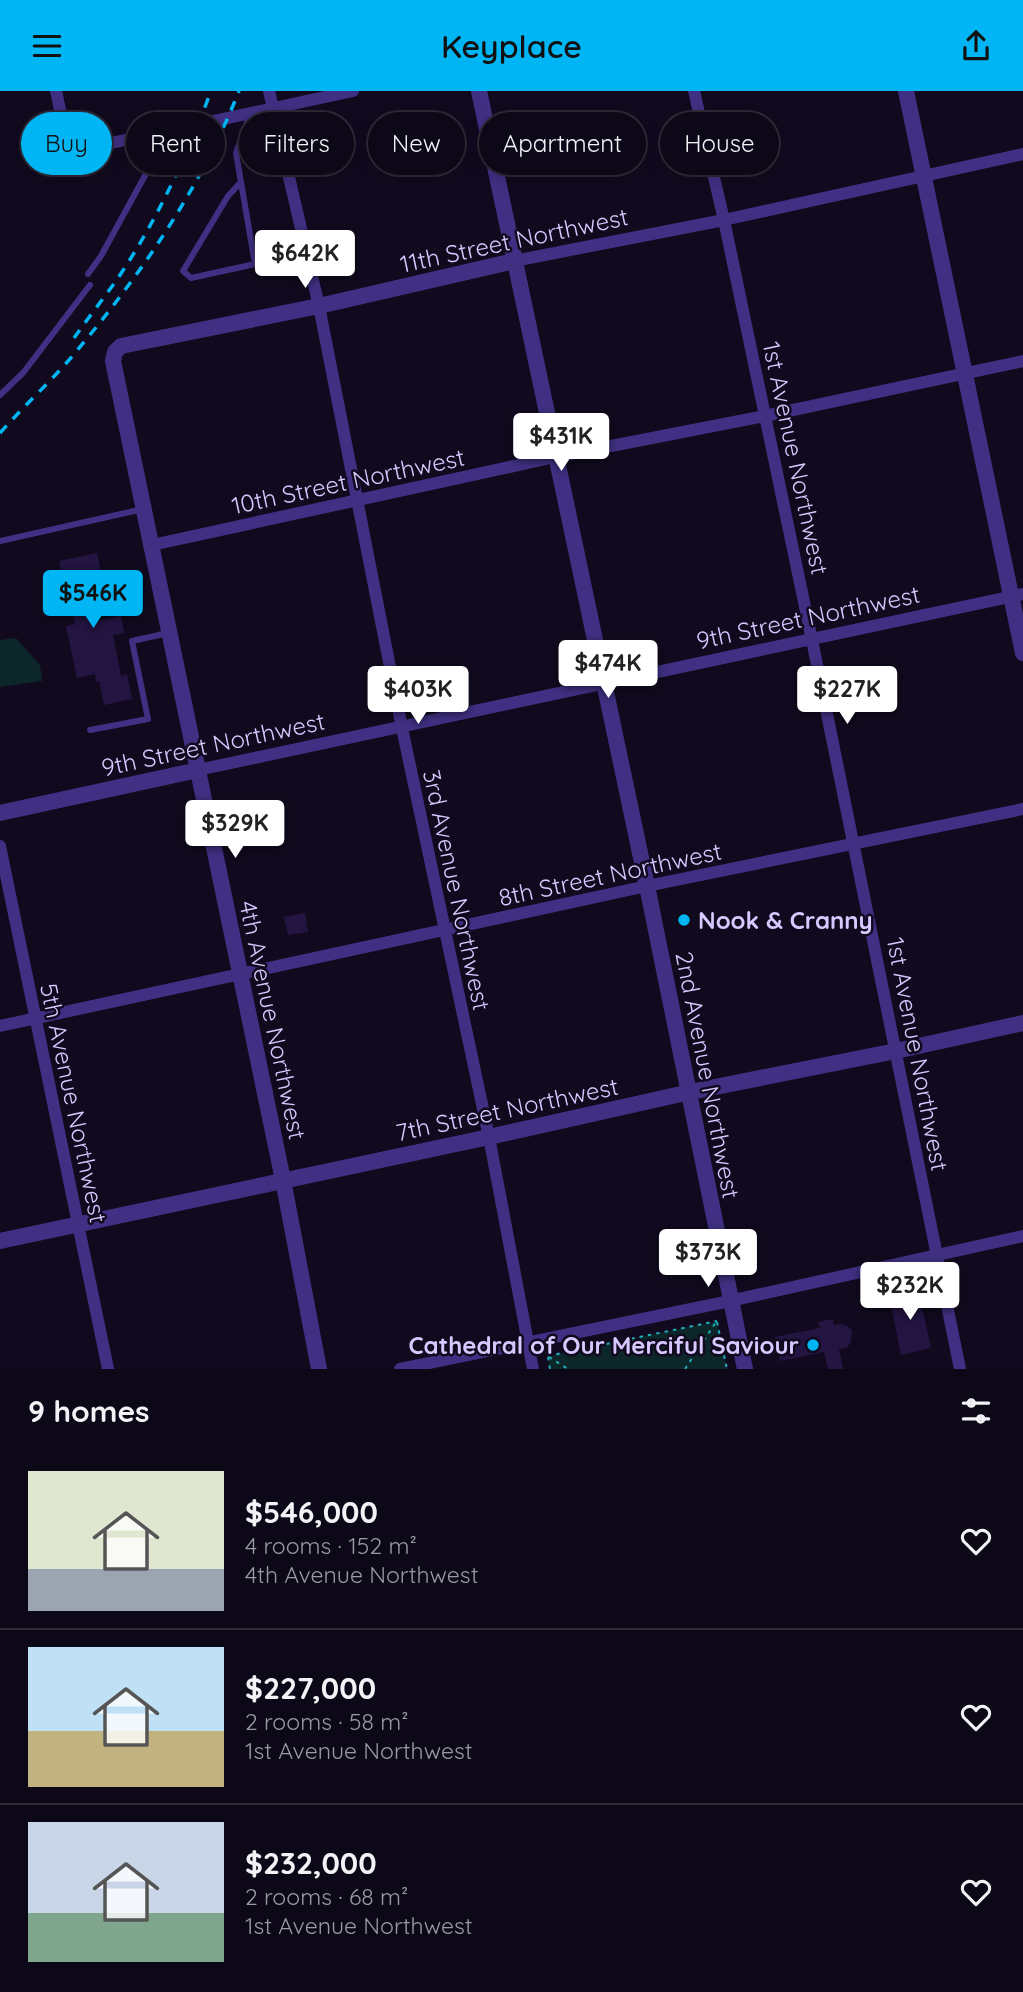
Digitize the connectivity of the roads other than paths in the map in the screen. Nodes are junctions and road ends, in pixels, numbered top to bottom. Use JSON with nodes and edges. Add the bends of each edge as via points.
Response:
{"nodes":[{"id":1,"x":57,"y":91,"type":"edge"},
{"id":2,"x":269,"y":91,"type":"edge"},
{"id":3,"x":353,"y":91,"type":"edge"},
{"id":4,"x":478,"y":91,"type":"edge"},
{"id":5,"x":694,"y":91,"type":"edge"},
{"id":6,"x":906,"y":91,"type":"edge"},
{"id":7,"x":272,"y":107,"type":"junction"},
{"id":8,"x":251,"y":112,"type":"edge"},
{"id":9,"x":126,"y":140,"type":"edge"},
{"id":10,"x":239,"y":145,"type":"edge"},
{"id":11,"x":1023,"y":155,"type":"edge"},
{"id":12,"x":239,"y":170,"type":"edge"},
{"id":13,"x":145,"y":175,"type":"edge"},
{"id":14,"x":240,"y":175,"type":"edge"},
{"id":15,"x":924,"y":176,"type":"junction"},
{"id":16,"x":241,"y":182,"type":"junction"},
{"id":17,"x":724,"y":221,"type":"junction"},
{"id":18,"x":514,"y":261,"type":"junction"},
{"id":19,"x":88,"y":274,"type":"dead end"},
{"id":20,"x":90,"y":285,"type":"dead end"},
{"id":21,"x":319,"y":306,"type":"junction"},
{"id":22,"x":115,"y":352,"type":"joint"},
{"id":23,"x":1023,"y":361,"type":"edge"},
{"id":24,"x":964,"y":373,"type":"junction"},
{"id":25,"x":0,"y":395,"type":"edge"},
{"id":26,"x":765,"y":416,"type":"junction"},
{"id":27,"x":555,"y":457,"type":"junction"},
{"id":28,"x":357,"y":500,"type":"junction"},
{"id":29,"x":145,"y":509,"type":"junction"},
{"id":30,"x":1,"y":541,"type":"edge"},
{"id":31,"x":152,"y":545,"type":"junction"},
{"id":32,"x":1016,"y":595,"type":"edge"},
{"id":33,"x":170,"y":633,"type":"junction"},
{"id":34,"x":812,"y":640,"type":"junction"},
{"id":35,"x":1023,"y":653,"type":"edge"},
{"id":36,"x":604,"y":684,"type":"junction"},
{"id":37,"x":401,"y":728,"type":"junction"},
{"id":38,"x":90,"y":730,"type":"dead end"},
{"id":39,"x":198,"y":770,"type":"junction"},
{"id":40,"x":1023,"y":809,"type":"edge"},
{"id":41,"x":0,"y":813,"type":"edge"},
{"id":42,"x":854,"y":845,"type":"junction"},
{"id":43,"x":0,"y":846,"type":"edge"},
{"id":44,"x":647,"y":887,"type":"junction"},
{"id":45,"x":444,"y":930,"type":"junction"},
{"id":46,"x":240,"y":975,"type":"junction"},
{"id":47,"x":34,"y":1019,"type":"junction"},
{"id":48,"x":1023,"y":1023,"type":"edge"},
{"id":49,"x":0,"y":1026,"type":"edge"},
{"id":50,"x":896,"y":1051,"type":"junction"},
{"id":51,"x":690,"y":1092,"type":"junction"},
{"id":52,"x":489,"y":1137,"type":"junction"},
{"id":53,"x":283,"y":1180,"type":"junction"},
{"id":54,"x":79,"y":1224,"type":"junction"},
{"id":55,"x":1023,"y":1236,"type":"edge"},
{"id":56,"x":0,"y":1241,"type":"edge"},
{"id":57,"x":937,"y":1255,"type":"junction"},
{"id":58,"x":730,"y":1301,"type":"junction"},
{"id":59,"x":527,"y":1342,"type":"junction"},
{"id":60,"x":108,"y":1369,"type":"edge"},
{"id":61,"x":319,"y":1369,"type":"edge"},
{"id":62,"x":400,"y":1369,"type":"edge"},
{"id":63,"x":533,"y":1369,"type":"edge"},
{"id":64,"x":745,"y":1369,"type":"edge"},
{"id":65,"x":960,"y":1369,"type":"edge"}],
"edges":[{"from":1,"to":9,"type":"street","via":[[69,152]]},
{"from":2,"to":7,"type":"street","name":"3rd Avenue Northwest"},
{"from":3,"to":7,"type":"street"},
{"from":4,"to":18,"type":"street","name":"2nd Avenue Northwest"},
{"from":5,"to":17,"type":"street","name":"1st Avenue Northwest"},
{"from":6,"to":15,"type":"street"},
{"from":7,"to":8,"type":"street"},
{"from":7,"to":21,"type":"street","name":"3rd Avenue Northwest"},
{"from":10,"to":12,"type":"lane"},
{"from":11,"to":15,"type":"street","name":"11th Street Northwest"},
{"from":13,"to":19,"type":"lane"},
{"from":14,"to":16,"type":"lane"},
{"from":15,"to":17,"type":"street","name":"11th Street Northwest"},
{"from":15,"to":24,"type":"street"},
{"from":16,"to":16,"type":"lane","via":[[255,264],[191,278],[183,271]]},
{"from":17,"to":18,"type":"street","name":"11th Street Northwest"},
{"from":17,"to":26,"type":"street","name":"1st Avenue Northwest"},
{"from":18,"to":21,"type":"street","name":"11th Street Northwest"},
{"from":18,"to":27,"type":"street","name":"2nd Avenue Northwest"},
{"from":20,"to":25,"type":"lane","via":[[23,373]]},
{"from":21,"to":22,"type":"street","name":"11th Street Northwest","via":[[121,346]]},
{"from":21,"to":28,"type":"street","name":"3rd Avenue Northwest"},
{"from":22,"to":29,"type":"street","name":"4th Avenue Northwest","via":[[113,361]]},
{"from":23,"to":24,"type":"street","name":"10th Street Northwest"},
{"from":24,"to":26,"type":"street","name":"10th Street Northwest"},
{"from":24,"to":32,"type":"street"},
{"from":26,"to":27,"type":"street","name":"10th Street Northwest"},
{"from":26,"to":34,"type":"street","name":"1st Avenue Northwest"},
{"from":27,"to":28,"type":"street","name":"10th Street Northwest"},
{"from":27,"to":36,"type":"street","name":"2nd Avenue Northwest"},
{"from":28,"to":31,"type":"street","name":"10th Street Northwest"},
{"from":28,"to":37,"type":"street","name":"3rd Avenue Northwest"},
{"from":29,"to":30,"type":"lane"},
{"from":29,"to":31,"type":"street","name":"4th Avenue Northwest"},
{"from":31,"to":33,"type":"street","name":"4th Avenue Northwest"},
{"from":32,"to":34,"type":"street","name":"9th Street Northwest"},
{"from":32,"to":35,"type":"street"},
{"from":33,"to":38,"type":"lane","via":[[132,641],[148,719]]},
{"from":33,"to":39,"type":"street","name":"4th Avenue Northwest"},
{"from":34,"to":36,"type":"street","name":"9th Street Northwest"},
{"from":34,"to":42,"type":"street","name":"1st Avenue Northwest"},
{"from":36,"to":37,"type":"street","name":"9th Street Northwest"},
{"from":36,"to":44,"type":"street","name":"2nd Avenue Northwest"},
{"from":37,"to":39,"type":"street","name":"9th Street Northwest"},
{"from":37,"to":45,"type":"street","name":"3rd Avenue Northwest"},
{"from":39,"to":41,"type":"street","name":"9th Street Northwest"},
{"from":39,"to":46,"type":"street","name":"4th Avenue Northwest"},
{"from":40,"to":42,"type":"street","name":"8th Street Northwest"},
{"from":42,"to":44,"type":"street","name":"8th Street Northwest"},
{"from":42,"to":50,"type":"street","name":"1st Avenue Northwest"},
{"from":43,"to":47,"type":"street","name":"5th Avenue Northwest"},
{"from":44,"to":45,"type":"street","name":"8th Street Northwest"},
{"from":44,"to":51,"type":"street","name":"2nd Avenue Northwest"},
{"from":45,"to":46,"type":"street","name":"8th Street Northwest"},
{"from":45,"to":52,"type":"street","name":"3rd Avenue Northwest"},
{"from":46,"to":47,"type":"street","name":"8th Street Northwest"},
{"from":46,"to":53,"type":"street","name":"4th Avenue Northwest"},
{"from":47,"to":49,"type":"street","name":"8th Street Northwest"},
{"from":47,"to":54,"type":"street","name":"5th Avenue Northwest"},
{"from":48,"to":50,"type":"street","name":"7th Street Northwest"},
{"from":50,"to":51,"type":"street","name":"7th Street Northwest"},
{"from":50,"to":57,"type":"street","name":"1st Avenue Northwest"},
{"from":51,"to":52,"type":"street","name":"7th Street Northwest"},
{"from":51,"to":58,"type":"street","name":"2nd Avenue Northwest"},
{"from":52,"to":53,"type":"street","name":"7th Street Northwest"},
{"from":52,"to":59,"type":"street","name":"3rd Avenue Northwest"},
{"from":53,"to":54,"type":"street","name":"7th Street Northwest"},
{"from":53,"to":61,"type":"street","name":"4th Avenue Northwest"},
{"from":54,"to":56,"type":"street","name":"7th Street Northwest"},
{"from":54,"to":60,"type":"street","name":"5th Avenue Northwest"},
{"from":55,"to":57,"type":"street"},
{"from":57,"to":58,"type":"street"},
{"from":57,"to":65,"type":"street","name":"1st Avenue Northwest"},
{"from":58,"to":59,"type":"street"},
{"from":58,"to":64,"type":"street","name":"2nd Avenue Northwest"},
{"from":59,"to":62,"type":"street"},
{"from":59,"to":63,"type":"street","name":"3rd Avenue Northwest"}]}
